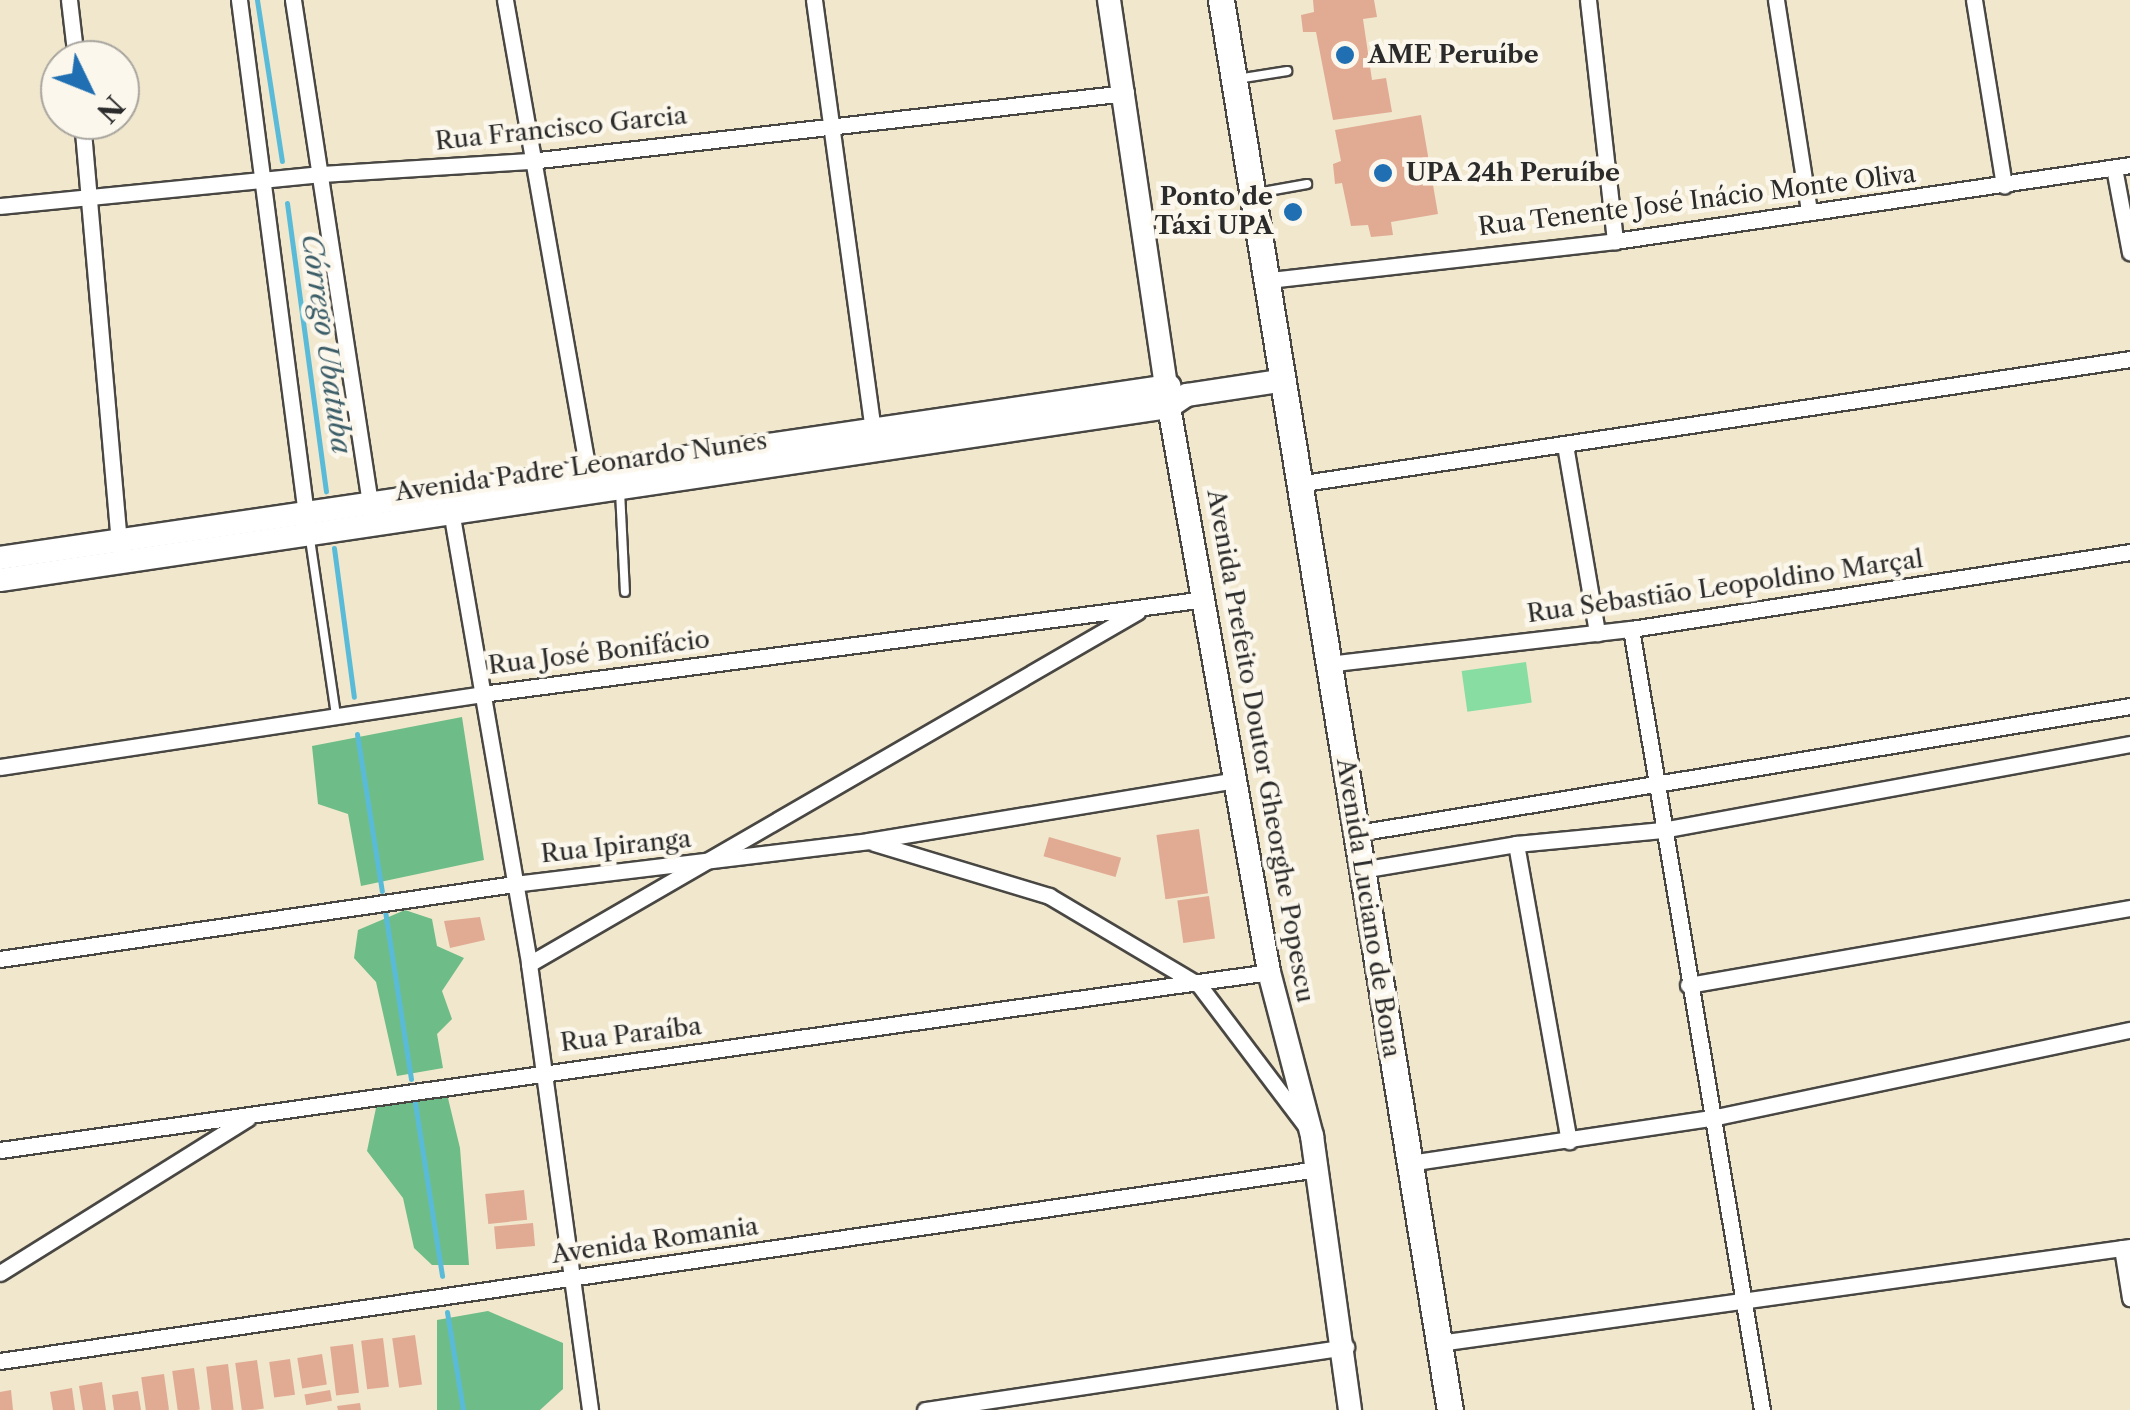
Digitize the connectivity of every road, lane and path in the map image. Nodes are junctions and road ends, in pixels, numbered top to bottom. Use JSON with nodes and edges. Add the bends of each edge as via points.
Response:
{"nodes":[{"id":1,"x":69,"y":0,"type":"edge"},
{"id":2,"x":239,"y":0,"type":"edge"},
{"id":3,"x":293,"y":0,"type":"edge"},
{"id":4,"x":505,"y":0,"type":"edge"},
{"id":5,"x":814,"y":0,"type":"edge"},
{"id":6,"x":1109,"y":0,"type":"edge"},
{"id":7,"x":1222,"y":0,"type":"edge"},
{"id":8,"x":1588,"y":0,"type":"edge"},
{"id":9,"x":1776,"y":0,"type":"edge"},
{"id":10,"x":1974,"y":0,"type":"edge"},
{"id":11,"x":74,"y":40,"type":"edge"},
{"id":12,"x":1287,"y":71,"type":"dead end"},
{"id":13,"x":1235,"y":79,"type":"junction"},
{"id":14,"x":1126,"y":93,"type":"junction"},
{"id":15,"x":834,"y":125,"type":"junction"},
{"id":16,"x":84,"y":140,"type":"edge"},
{"id":17,"x":530,"y":161,"type":"junction"},
{"id":18,"x":2122,"y":166,"type":"edge"},
{"id":19,"x":321,"y":174,"type":"junction"},
{"id":20,"x":262,"y":180,"type":"junction"},
{"id":21,"x":1307,"y":184,"type":"dead end"},
{"id":22,"x":2004,"y":186,"type":"junction"},
{"id":23,"x":1254,"y":194,"type":"junction"},
{"id":24,"x":90,"y":197,"type":"junction"},
{"id":25,"x":0,"y":206,"type":"edge"},
{"id":26,"x":1809,"y":211,"type":"junction"},
{"id":27,"x":1615,"y":241,"type":"junction"},
{"id":28,"x":2130,"y":253,"type":"edge"},
{"id":29,"x":1268,"y":280,"type":"junction"},
{"id":30,"x":2130,"y":359,"type":"edge"},
{"id":31,"x":1278,"y":381,"type":"junction"},
{"id":32,"x":1175,"y":396,"type":"junction"},
{"id":33,"x":875,"y":441,"type":"junction"},
{"id":34,"x":1564,"y":444,"type":"junction"},
{"id":35,"x":590,"y":481,"type":"junction"},
{"id":36,"x":1298,"y":484,"type":"junction"},
{"id":37,"x":620,"y":486,"type":"junction"},
{"id":38,"x":450,"y":503,"type":"junction"},
{"id":39,"x":371,"y":515,"type":"junction"},
{"id":40,"x":308,"y":524,"type":"junction"},
{"id":41,"x":119,"y":551,"type":"junction"},
{"id":42,"x":2130,"y":552,"type":"edge"},
{"id":43,"x":0,"y":558,"type":"edge"},
{"id":44,"x":0,"y":580,"type":"edge"},
{"id":45,"x":625,"y":592,"type":"dead end"},
{"id":46,"x":1206,"y":599,"type":"junction"},
{"id":47,"x":1145,"y":608,"type":"junction"},
{"id":48,"x":1631,"y":628,"type":"junction"},
{"id":49,"x":1597,"y":632,"type":"junction"},
{"id":50,"x":1327,"y":664,"type":"junction"},
{"id":51,"x":482,"y":694,"type":"junction"},
{"id":52,"x":2130,"y":706,"type":"edge"},
{"id":53,"x":336,"y":716,"type":"junction"},
{"id":54,"x":2130,"y":744,"type":"edge"},
{"id":55,"x":0,"y":768,"type":"edge"},
{"id":56,"x":1237,"y":780,"type":"junction"},
{"id":57,"x":1655,"y":787,"type":"junction"},
{"id":58,"x":1662,"y":830,"type":"junction"},
{"id":59,"x":1357,"y":832,"type":"junction"},
{"id":60,"x":868,"y":840,"type":"junction"},
{"id":61,"x":1516,"y":844,"type":"junction"},
{"id":62,"x":715,"y":862,"type":"junction"},
{"id":63,"x":1361,"y":870,"type":"junction"},
{"id":64,"x":514,"y":884,"type":"junction"},
{"id":65,"x":2130,"y":908,"type":"edge"},
{"id":66,"x":0,"y":959,"type":"edge"},
{"id":67,"x":529,"y":964,"type":"junction"},
{"id":68,"x":1269,"y":972,"type":"junction"},
{"id":69,"x":1688,"y":985,"type":"junction"},
{"id":70,"x":1198,"y":986,"type":"junction"},
{"id":71,"x":2130,"y":1030,"type":"edge"},
{"id":72,"x":540,"y":1072,"type":"junction"},
{"id":73,"x":256,"y":1114,"type":"junction"},
{"id":74,"x":1716,"y":1116,"type":"junction"},
{"id":75,"x":1312,"y":1136,"type":"junction"},
{"id":76,"x":1570,"y":1141,"type":"junction"},
{"id":77,"x":0,"y":1150,"type":"edge"},
{"id":78,"x":1409,"y":1163,"type":"junction"},
{"id":79,"x":1317,"y":1170,"type":"junction"},
{"id":80,"x":2126,"y":1247,"type":"edge"},
{"id":81,"x":0,"y":1273,"type":"edge"},
{"id":82,"x":570,"y":1278,"type":"junction"},
{"id":83,"x":2130,"y":1298,"type":"edge"},
{"id":84,"x":1742,"y":1299,"type":"junction"},
{"id":85,"x":1439,"y":1343,"type":"junction"},
{"id":86,"x":1346,"y":1348,"type":"junction"},
{"id":87,"x":0,"y":1361,"type":"edge"},
{"id":88,"x":590,"y":1410,"type":"edge"},
{"id":89,"x":926,"y":1410,"type":"edge"},
{"id":90,"x":1350,"y":1410,"type":"edge"},
{"id":91,"x":1450,"y":1410,"type":"edge"},
{"id":92,"x":1762,"y":1410,"type":"edge"}],
"edges":[{"from":1,"to":11,"type":"street"},
{"from":2,"to":20,"type":"street"},
{"from":3,"to":19,"type":"street"},
{"from":4,"to":17,"type":"street"},
{"from":5,"to":15,"type":"street"},
{"from":6,"to":14,"type":"street","name":"Avenida Prefeito Doutor Gheorghe Popescu"},
{"from":7,"to":13,"type":"main road","name":"Avenida Luciano de Bona"},
{"from":8,"to":27,"type":"street"},
{"from":9,"to":26,"type":"street"},
{"from":10,"to":22,"type":"street"},
{"from":12,"to":13,"type":"lane"},
{"from":13,"to":23,"type":"main road","name":"Avenida Luciano de Bona"},
{"from":14,"to":15,"type":"street","name":"Rua Francisco Garcia"},
{"from":14,"to":32,"type":"street","name":"Avenida Prefeito Doutor Gheorghe Popescu"},
{"from":15,"to":17,"type":"street","name":"Rua Francisco Garcia"},
{"from":15,"to":33,"type":"street"},
{"from":16,"to":24,"type":"street"},
{"from":17,"to":19,"type":"street","name":"Rua Francisco Garcia"},
{"from":17,"to":35,"type":"street"},
{"from":18,"to":22,"type":"street","name":"Rua Tenente José Inácio Monte Oliva"},
{"from":18,"to":28,"type":"street"},
{"from":19,"to":20,"type":"street","name":"Rua Francisco Garcia"},
{"from":19,"to":39,"type":"street"},
{"from":20,"to":24,"type":"street","name":"Rua Francisco Garcia"},
{"from":20,"to":40,"type":"street"},
{"from":21,"to":23,"type":"lane"},
{"from":22,"to":26,"type":"street","name":"Rua Tenente José Inácio Monte Oliva"},
{"from":23,"to":29,"type":"main road","name":"Avenida Luciano de Bona"},
{"from":24,"to":25,"type":"street","name":"Rua Francisco Garcia"},
{"from":24,"to":41,"type":"street"},
{"from":26,"to":27,"type":"street","name":"Rua Tenente José Inácio Monte Oliva"},
{"from":27,"to":29,"type":"street","name":"Rua Tenente José Inácio Monte Oliva"},
{"from":29,"to":31,"type":"main road","name":"Avenida Luciano de Bona"},
{"from":30,"to":34,"type":"street"},
{"from":31,"to":32,"type":"street","name":"Avenida Padre Leonardo Nunes"},
{"from":31,"to":36,"type":"main road","name":"Avenida Luciano de Bona"},
{"from":32,"to":33,"type":"street","name":"Avenida Padre Leonardo Nunes"},
{"from":32,"to":46,"type":"street","name":"Avenida Prefeito Doutor Gheorghe Popescu"},
{"from":33,"to":35,"type":"street","name":"Avenida Padre Leonardo Nunes"},
{"from":33,"to":37,"type":"street","name":"Avenida Padre Leonardo Nunes"},
{"from":34,"to":36,"type":"street"},
{"from":34,"to":49,"type":"street"},
{"from":35,"to":37,"type":"street","name":"Avenida Padre Leonardo Nunes"},
{"from":35,"to":38,"type":"street","name":"Avenida Padre Leonardo Nunes"},
{"from":36,"to":50,"type":"main road","name":"Avenida Luciano de Bona"},
{"from":37,"to":45,"type":"lane"},
{"from":38,"to":39,"type":"street","name":"Avenida Padre Leonardo Nunes"},
{"from":38,"to":51,"type":"street"},
{"from":39,"to":40,"type":"street","name":"Avenida Padre Leonardo Nunes"},
{"from":40,"to":41,"type":"street","name":"Avenida Padre Leonardo Nunes"},
{"from":40,"to":53,"type":"lane"},
{"from":41,"to":43,"type":"street","name":"Avenida Padre Leonardo Nunes"},
{"from":41,"to":44,"type":"street","name":"Avenida Padre Leonardo Nunes"},
{"from":42,"to":48,"type":"street","name":"Rua Sebastião Leopoldino Marçal"},
{"from":46,"to":47,"type":"street","name":"Rua José Bonifácio"},
{"from":46,"to":56,"type":"street","name":"Avenida Prefeito Doutor Gheorghe Popescu"},
{"from":47,"to":51,"type":"street","name":"Rua José Bonifácio"},
{"from":47,"to":62,"type":"street"},
{"from":48,"to":49,"type":"street","name":"Rua Sebastião Leopoldino Marçal"},
{"from":48,"to":57,"type":"street"},
{"from":49,"to":50,"type":"street","name":"Rua Sebastião Leopoldino Marçal"},
{"from":50,"to":59,"type":"main road","name":"Avenida Luciano de Bona"},
{"from":51,"to":53,"type":"street","name":"Rua José Bonifácio"},
{"from":51,"to":64,"type":"street"},
{"from":52,"to":57,"type":"street"},
{"from":53,"to":55,"type":"street","name":"Rua José Bonifácio"},
{"from":54,"to":58,"type":"street"},
{"from":56,"to":60,"type":"street","name":"Rua Ipiranga"},
{"from":56,"to":68,"type":"street","name":"Avenida Prefeito Doutor Gheorghe Popescu"},
{"from":57,"to":58,"type":"street"},
{"from":57,"to":59,"type":"street"},
{"from":58,"to":61,"type":"street"},
{"from":58,"to":69,"type":"street"},
{"from":59,"to":63,"type":"main road","name":"Avenida Luciano de Bona"},
{"from":60,"to":62,"type":"street","name":"Rua Ipiranga"},
{"from":60,"to":70,"type":"street","via":[[1050,896]]},
{"from":61,"to":63,"type":"street"},
{"from":61,"to":76,"type":"street"},
{"from":62,"to":64,"type":"street","name":"Rua Ipiranga"},
{"from":62,"to":67,"type":"street"},
{"from":63,"to":78,"type":"main road","name":"Avenida Luciano de Bona"},
{"from":64,"to":66,"type":"street","name":"Rua Ipiranga"},
{"from":64,"to":67,"type":"street"},
{"from":65,"to":69,"type":"street"},
{"from":67,"to":72,"type":"street"},
{"from":68,"to":70,"type":"street","name":"Rua Paraíba"},
{"from":68,"to":75,"type":"street","name":"Avenida Prefeito Doutor Gheorghe Popescu"},
{"from":69,"to":74,"type":"street"},
{"from":70,"to":72,"type":"street","name":"Rua Paraíba"},
{"from":70,"to":75,"type":"street"},
{"from":71,"to":74,"type":"street"},
{"from":72,"to":73,"type":"street","name":"Rua Paraíba"},
{"from":72,"to":82,"type":"street"},
{"from":73,"to":77,"type":"street","name":"Rua Paraíba"},
{"from":73,"to":81,"type":"street"},
{"from":74,"to":76,"type":"street"},
{"from":74,"to":84,"type":"street"},
{"from":75,"to":79,"type":"street","name":"Avenida Prefeito Doutor Gheorghe Popescu"},
{"from":76,"to":78,"type":"street"},
{"from":78,"to":85,"type":"main road","name":"Avenida Luciano de Bona"},
{"from":79,"to":82,"type":"street","name":"Avenida Romania"},
{"from":79,"to":86,"type":"street","name":"Avenida Prefeito Doutor Gheorghe Popescu"},
{"from":80,"to":83,"type":"street"},
{"from":80,"to":84,"type":"street"},
{"from":82,"to":87,"type":"street","name":"Avenida Romania"},
{"from":82,"to":88,"type":"street"},
{"from":84,"to":85,"type":"street"},
{"from":84,"to":92,"type":"street"},
{"from":85,"to":91,"type":"main road","name":"Avenida Luciano de Bona"},
{"from":86,"to":89,"type":"street"},
{"from":86,"to":90,"type":"street","name":"Avenida Prefeito Doutor Gheorghe Popescu"}]}
